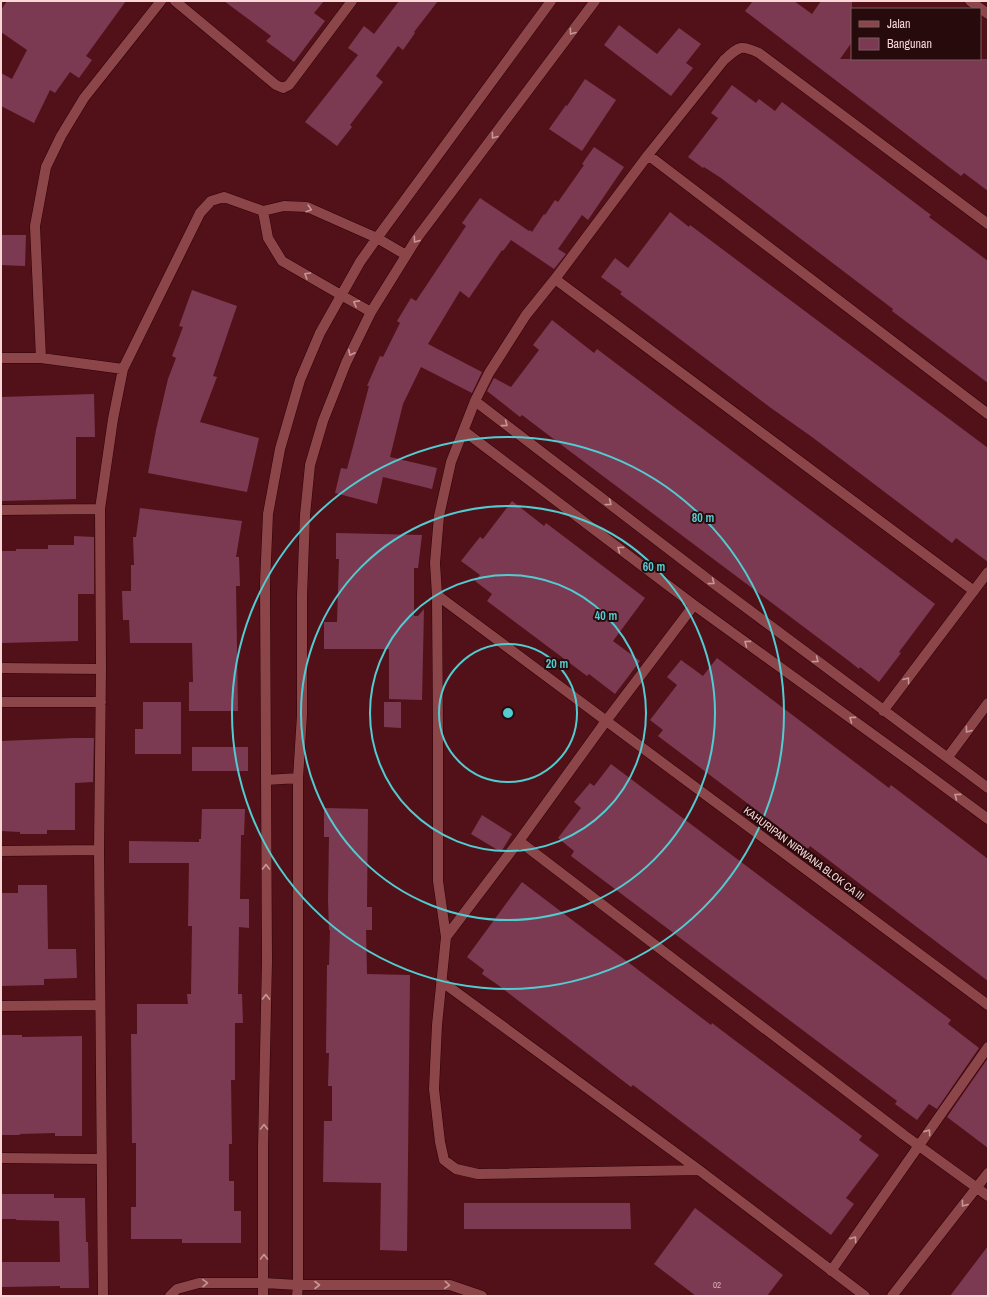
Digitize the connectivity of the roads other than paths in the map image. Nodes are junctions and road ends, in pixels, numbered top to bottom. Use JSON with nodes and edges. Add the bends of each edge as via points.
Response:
{"nodes":[{"id":1,"x":162,"y":1,"type":"edge"},
{"id":2,"x":175,"y":1,"type":"edge"},
{"id":3,"x":352,"y":1,"type":"edge"},
{"id":4,"x":551,"y":1,"type":"edge"},
{"id":5,"x":595,"y":1,"type":"edge"},
{"id":6,"x":970,"y":1,"type":"edge"},
{"id":7,"x":980,"y":8,"type":"edge"},
{"id":8,"x":648,"y":155,"type":"junction"},
{"id":9,"x":263,"y":211,"type":"junction"},
{"id":10,"x":988,"y":224,"type":"edge"},
{"id":11,"x":377,"y":238,"type":"junction"},
{"id":12,"x":406,"y":255,"type":"junction"},
{"id":13,"x":555,"y":279,"type":"junction"},
{"id":14,"x":340,"y":295,"type":"junction"},
{"id":15,"x":371,"y":312,"type":"junction"},
{"id":16,"x":1,"y":358,"type":"edge"},
{"id":17,"x":41,"y":358,"type":"junction"},
{"id":18,"x":123,"y":369,"type":"junction"},
{"id":19,"x":474,"y":401,"type":"junction"},
{"id":20,"x":988,"y":414,"type":"edge"},
{"id":21,"x":464,"y":431,"type":"junction"},
{"id":22,"x":100,"y":509,"type":"junction"},
{"id":23,"x":1,"y":510,"type":"edge"},
{"id":24,"x":988,"y":572,"type":"edge"},
{"id":25,"x":974,"y":591,"type":"junction"},
{"id":26,"x":437,"y":595,"type":"junction"},
{"id":27,"x":694,"y":604,"type":"junction"},
{"id":28,"x":1,"y":668,"type":"edge"},
{"id":29,"x":101,"y":669,"type":"junction"},
{"id":30,"x":1,"y":702,"type":"edge"},
{"id":31,"x":101,"y":702,"type":"junction"},
{"id":32,"x":988,"y":703,"type":"edge"},
{"id":33,"x":883,"y":711,"type":"junction"},
{"id":34,"x":606,"y":721,"type":"junction"},
{"id":35,"x":948,"y":757,"type":"junction"},
{"id":36,"x":298,"y":778,"type":"junction"},
{"id":37,"x":266,"y":780,"type":"junction"},
{"id":38,"x":988,"y":788,"type":"edge"},
{"id":39,"x":988,"y":819,"type":"edge"},
{"id":40,"x":519,"y":841,"type":"junction"},
{"id":41,"x":99,"y":850,"type":"junction"},
{"id":42,"x":1,"y":851,"type":"edge"},
{"id":43,"x":446,"y":936,"type":"junction"},
{"id":44,"x":440,"y":981,"type":"junction"},
{"id":45,"x":100,"y":1005,"type":"junction"},
{"id":46,"x":988,"y":1005,"type":"edge"},
{"id":47,"x":1,"y":1006,"type":"edge"},
{"id":48,"x":988,"y":1047,"type":"edge"},
{"id":49,"x":919,"y":1145,"type":"junction"},
{"id":50,"x":1,"y":1158,"type":"edge"},
{"id":51,"x":101,"y":1158,"type":"junction"},
{"id":52,"x":699,"y":1170,"type":"junction"},
{"id":53,"x":988,"y":1173,"type":"edge"},
{"id":54,"x":977,"y":1188,"type":"junction"},
{"id":55,"x":988,"y":1196,"type":"edge"},
{"id":56,"x":831,"y":1271,"type":"junction"},
{"id":57,"x":264,"y":1283,"type":"junction"},
{"id":58,"x":298,"y":1285,"type":"junction"},
{"id":59,"x":860,"y":1295,"type":"edge"},
{"id":60,"x":103,"y":1296,"type":"edge"},
{"id":61,"x":170,"y":1296,"type":"edge"},
{"id":62,"x":263,"y":1296,"type":"edge"},
{"id":63,"x":297,"y":1296,"type":"edge"},
{"id":64,"x":482,"y":1296,"type":"edge"},
{"id":65,"x":892,"y":1296,"type":"edge"}],
"edges":[{"from":1,"to":17,"type":"street","via":[[84,98],[60,136],[46,167],[35,226]]},
{"from":2,"to":3,"type":"street","via":[[276,85],[283,88],[289,85]]},
{"from":4,"to":11,"type":"street"},
{"from":5,"to":12,"type":"street","one_way":true},
{"from":6,"to":7,"type":"street"},
{"from":8,"to":10,"type":"street","via":[[724,60],[737,48],[747,47],[759,53]]},
{"from":8,"to":13,"type":"street"},
{"from":8,"to":20,"type":"street"},
{"from":9,"to":11,"type":"street","one_way":true,"via":[[284,206],[307,207]]},
{"from":14,"to":9,"type":"street","one_way":true,"via":[[282,260],[268,238]]},
{"from":9,"to":18,"type":"street","via":[[224,197],[211,202],[200,213]]},
{"from":11,"to":12,"type":"street"},
{"from":11,"to":14,"type":"street"},
{"from":12,"to":15,"type":"street"},
{"from":13,"to":19,"type":"street","via":[[526,315]]},
{"from":13,"to":25,"type":"street"},
{"from":15,"to":14,"type":"street","one_way":true},
{"from":14,"to":37,"type":"street","via":[[300,380],[280,449],[268,514],[265,584]]},
{"from":15,"to":36,"type":"street","one_way":true,"via":[[343,370],[323,421],[310,465],[305,515],[302,715]]},
{"from":16,"to":17,"type":"street"},
{"from":17,"to":18,"type":"street"},
{"from":18,"to":22,"type":"street"},
{"from":19,"to":21,"type":"street"},
{"from":19,"to":33,"type":"street","one_way":true},
{"from":21,"to":26,"type":"street","via":[[451,462],[439,516],[435,563]]},
{"from":27,"to":21,"type":"street","one_way":true},
{"from":22,"to":23,"type":"street"},
{"from":22,"to":29,"type":"street"},
{"from":24,"to":25,"type":"street"},
{"from":33,"to":25,"type":"street","one_way":true},
{"from":26,"to":34,"type":"street","name":"KAHURIPAN NIRWANA BLOK CA III"},
{"from":26,"to":43,"type":"street","via":[[438,881]]},
{"from":27,"to":34,"type":"street"},
{"from":39,"to":27,"type":"street","one_way":true},
{"from":28,"to":29,"type":"street"},
{"from":29,"to":31,"type":"street"},
{"from":30,"to":31,"type":"street"},
{"from":31,"to":41,"type":"street"},
{"from":32,"to":35,"type":"street","one_way":true},
{"from":33,"to":35,"type":"street"},
{"from":34,"to":40,"type":"street"},
{"from":34,"to":46,"type":"street","name":"KAHURIPAN NIRWANA BLOK CA III"},
{"from":35,"to":38,"type":"street"},
{"from":36,"to":37,"type":"street"},
{"from":36,"to":58,"type":"street"},
{"from":57,"to":37,"type":"street","one_way":true},
{"from":40,"to":43,"type":"street"},
{"from":40,"to":49,"type":"street"},
{"from":41,"to":42,"type":"street"},
{"from":41,"to":45,"type":"street"},
{"from":43,"to":44,"type":"street"},
{"from":44,"to":52,"type":"street"},
{"from":44,"to":52,"type":"street","via":[[434,1089],[444,1160],[456,1169],[478,1174]]},
{"from":45,"to":47,"type":"street"},
{"from":45,"to":51,"type":"street"},
{"from":49,"to":48,"type":"street","one_way":true},
{"from":49,"to":54,"type":"street"},
{"from":56,"to":49,"type":"street","one_way":true},
{"from":50,"to":51,"type":"street"},
{"from":51,"to":60,"type":"street"},
{"from":52,"to":56,"type":"street"},
{"from":53,"to":54,"type":"street"},
{"from":54,"to":55,"type":"street"},
{"from":54,"to":65,"type":"street","one_way":true},
{"from":56,"to":59,"type":"street"},
{"from":57,"to":58,"type":"street"},
{"from":61,"to":57,"type":"street","one_way":true,"via":[[177,1289],[199,1283]]},
{"from":57,"to":62,"type":"street"},
{"from":58,"to":63,"type":"street"},
{"from":58,"to":64,"type":"street","one_way":true,"via":[[450,1285]]}]}
